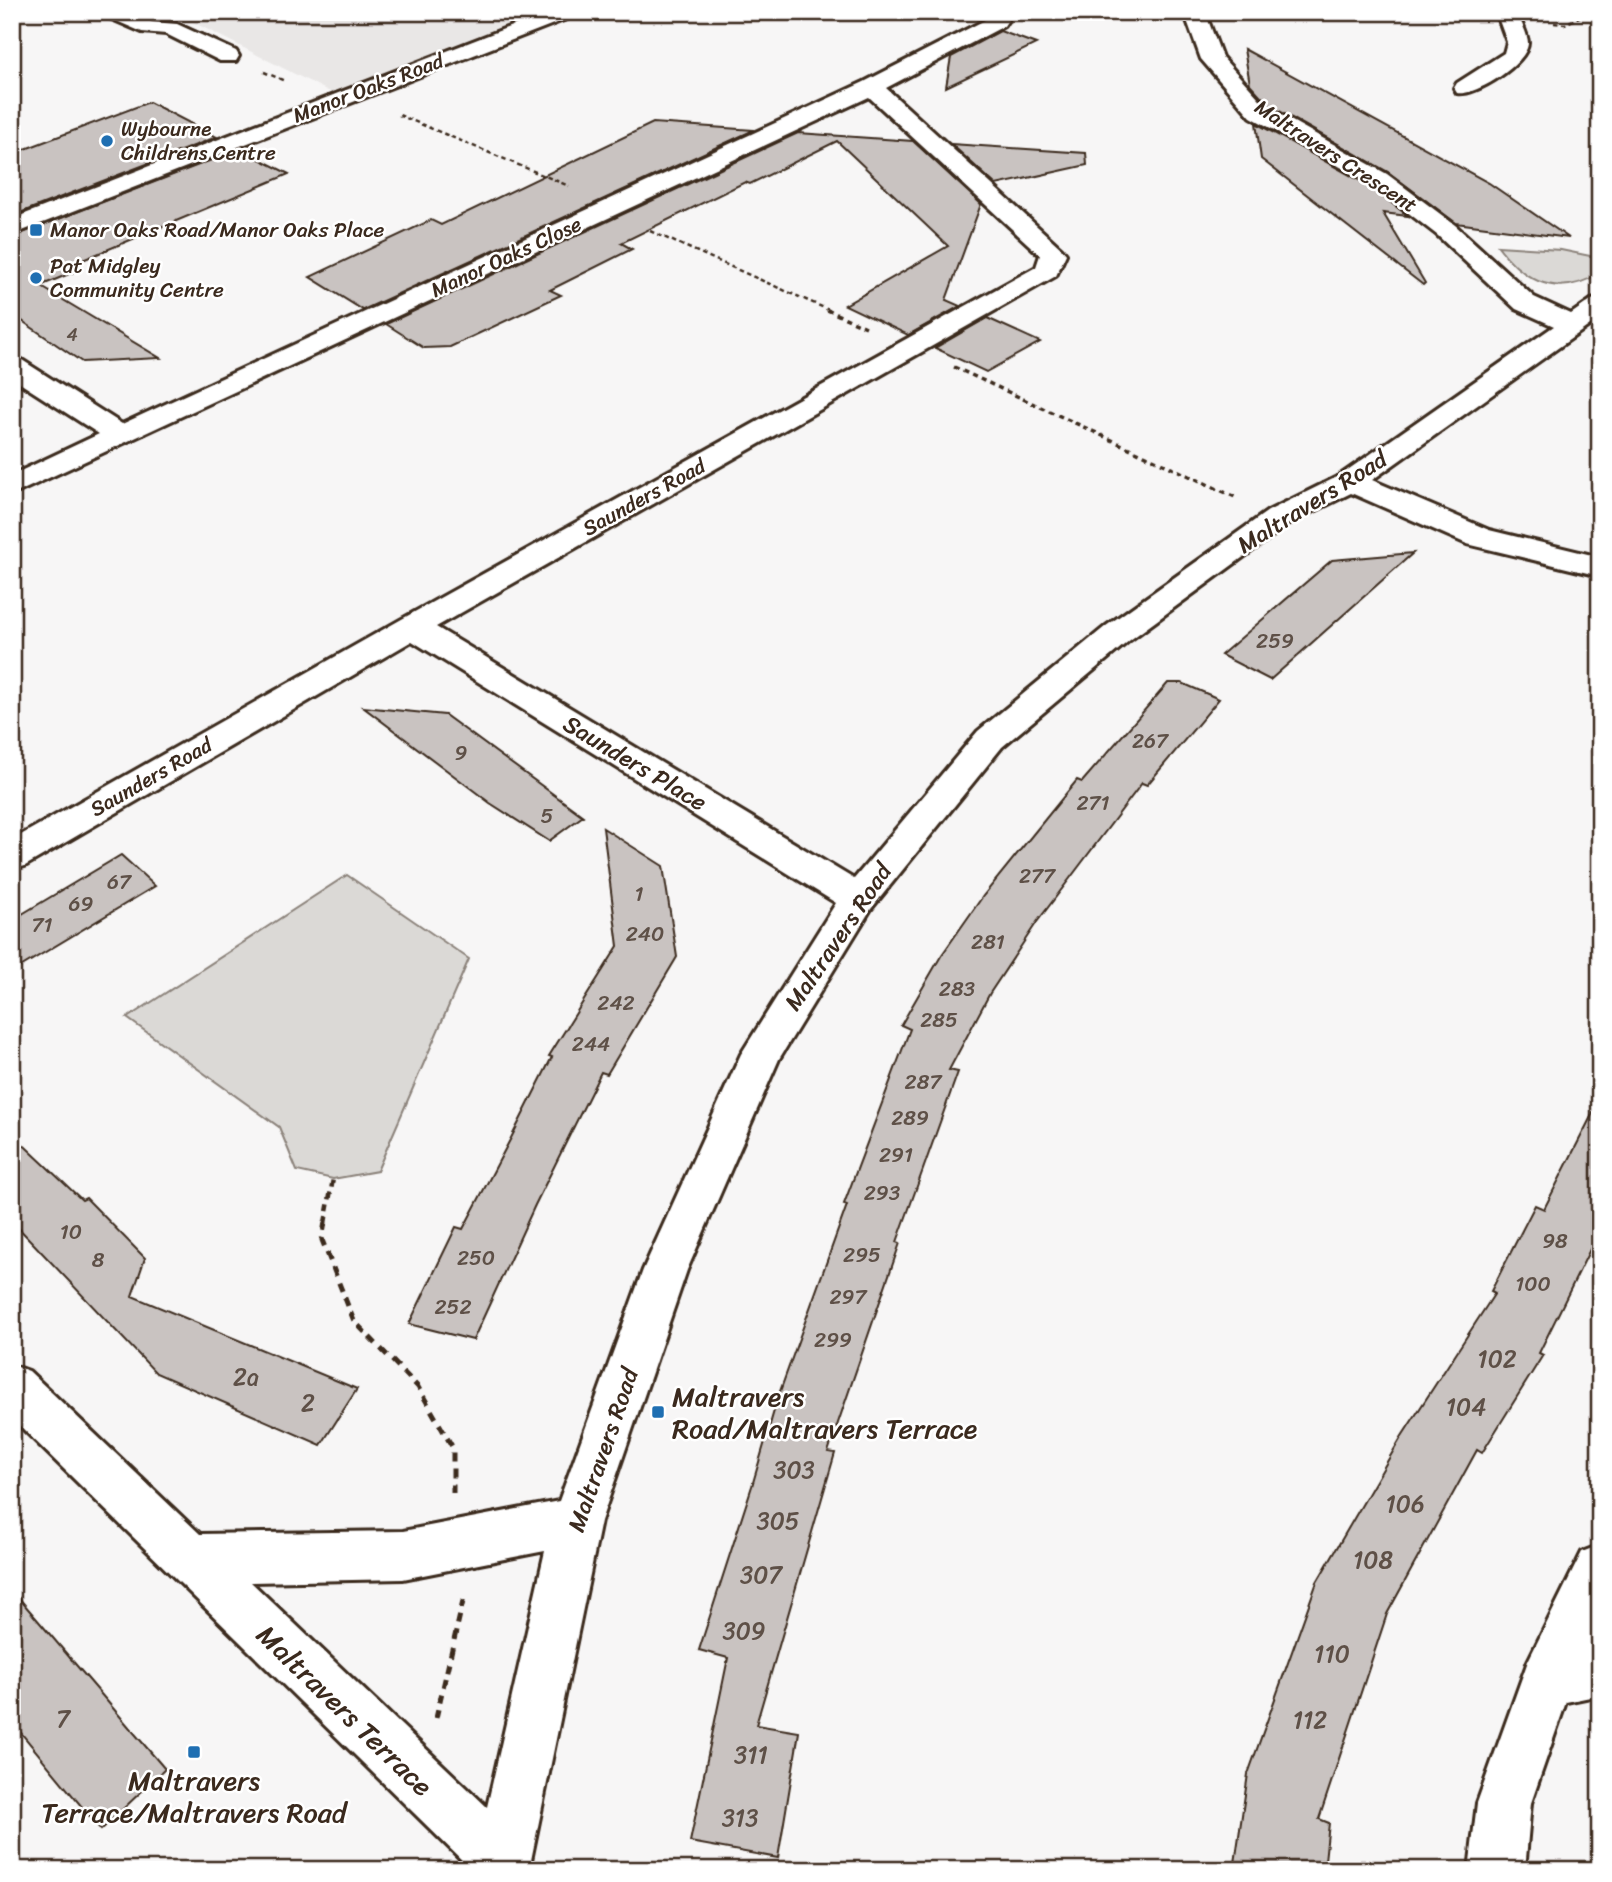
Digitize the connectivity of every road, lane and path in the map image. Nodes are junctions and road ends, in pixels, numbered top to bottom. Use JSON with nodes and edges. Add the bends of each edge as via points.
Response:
{"nodes":[{"id":1,"x":112,"y":12,"type":"edge"},
{"id":2,"x":567,"y":12,"type":"edge"},
{"id":3,"x":1194,"y":12,"type":"edge"},
{"id":4,"x":1506,"y":12,"type":"edge"},
{"id":5,"x":1000,"y":17,"type":"edge"},
{"id":6,"x":228,"y":56,"type":"dead end"},
{"id":7,"x":872,"y":87,"type":"junction"},
{"id":8,"x":1465,"y":88,"type":"dead end"},
{"id":9,"x":350,"y":95,"type":"junction"},
{"id":10,"x":616,"y":206,"type":"junction"},
{"id":11,"x":12,"y":228,"type":"edge"},
{"id":12,"x":1587,"y":316,"type":"edge"},
{"id":13,"x":12,"y":366,"type":"edge"},
{"id":14,"x":120,"y":435,"type":"junction"},
{"id":15,"x":1350,"y":482,"type":"junction"},
{"id":16,"x":12,"y":486,"type":"edge"},
{"id":17,"x":1600,"y":567,"type":"edge"},
{"id":18,"x":412,"y":627,"type":"junction"},
{"id":19,"x":12,"y":857,"type":"edge"},
{"id":20,"x":858,"y":899,"type":"junction"},
{"id":21,"x":333,"y":1179,"type":"dead end"},
{"id":22,"x":12,"y":1386,"type":"edge"},
{"id":23,"x":576,"y":1521,"type":"junction"},
{"id":24,"x":452,"y":1546,"type":"junction"},
{"id":25,"x":189,"y":1559,"type":"junction"},
{"id":26,"x":1600,"y":1569,"type":"edge"},
{"id":27,"x":1600,"y":1669,"type":"edge"},
{"id":28,"x":1547,"y":1680,"type":"junction"},
{"id":29,"x":422,"y":1783,"type":"junction"},
{"id":30,"x":501,"y":1865,"type":"edge"},
{"id":31,"x":1497,"y":1870,"type":"edge"}],
"edges":[{"from":1,"to":6,"type":"street","via":[[149,28],[170,28]]},
{"from":2,"to":9,"type":"street","name":"Manor Oaks Road"},
{"from":3,"to":12,"type":"street","name":"Maltravers Crescent","via":[[1212,59],[1259,112],[1379,179],[1446,230],[1525,303]]},
{"from":4,"to":8,"type":"street","via":[[1518,43],[1514,56]]},
{"from":5,"to":7,"type":"street","name":"Manor Oaks Close"},
{"from":7,"to":10,"type":"street","name":"Manor Oaks Close"},
{"from":7,"to":18,"type":"street","name":"Saunders Road","via":[[1054,254],[1046,271]]},
{"from":9,"to":10,"type":"path"},
{"from":9,"to":11,"type":"street","name":"Manor Oaks Road"},
{"from":10,"to":14,"type":"street","name":"Manor Oaks Close"},
{"from":12,"to":15,"type":"street","name":"Maltravers Road"},
{"from":13,"to":14,"type":"street"},
{"from":14,"to":16,"type":"street","name":"Manor Oaks Close"},
{"from":15,"to":17,"type":"street","via":[[1478,537]]},
{"from":15,"to":20,"type":"street","name":"Maltravers Road","via":[[1279,517],[1118,633],[990,739]]},
{"from":18,"to":19,"type":"street","name":"Saunders Road"},
{"from":18,"to":20,"type":"street","name":"Saunders Place"},
{"from":20,"to":23,"type":"street","name":"Maltravers Road","via":[[761,1054],[665,1270]]},
{"from":21,"to":24,"type":"path","via":[[322,1240],[354,1321],[418,1387],[453,1448]]},
{"from":22,"to":25,"type":"street","name":"Maltravers Terrace"},
{"from":23,"to":24,"type":"street"},
{"from":23,"to":30,"type":"street","name":"Maltravers Road"},
{"from":24,"to":25,"type":"street","via":[[403,1555]]},
{"from":24,"to":29,"type":"path","via":[[466,1587]]},
{"from":25,"to":29,"type":"street","name":"Maltravers Terrace"},
{"from":26,"to":28,"type":"street"},
{"from":27,"to":28,"type":"street"},
{"from":28,"to":31,"type":"street","via":[[1504,1803]]},
{"from":29,"to":30,"type":"street","name":"Maltravers Terrace"}]}
